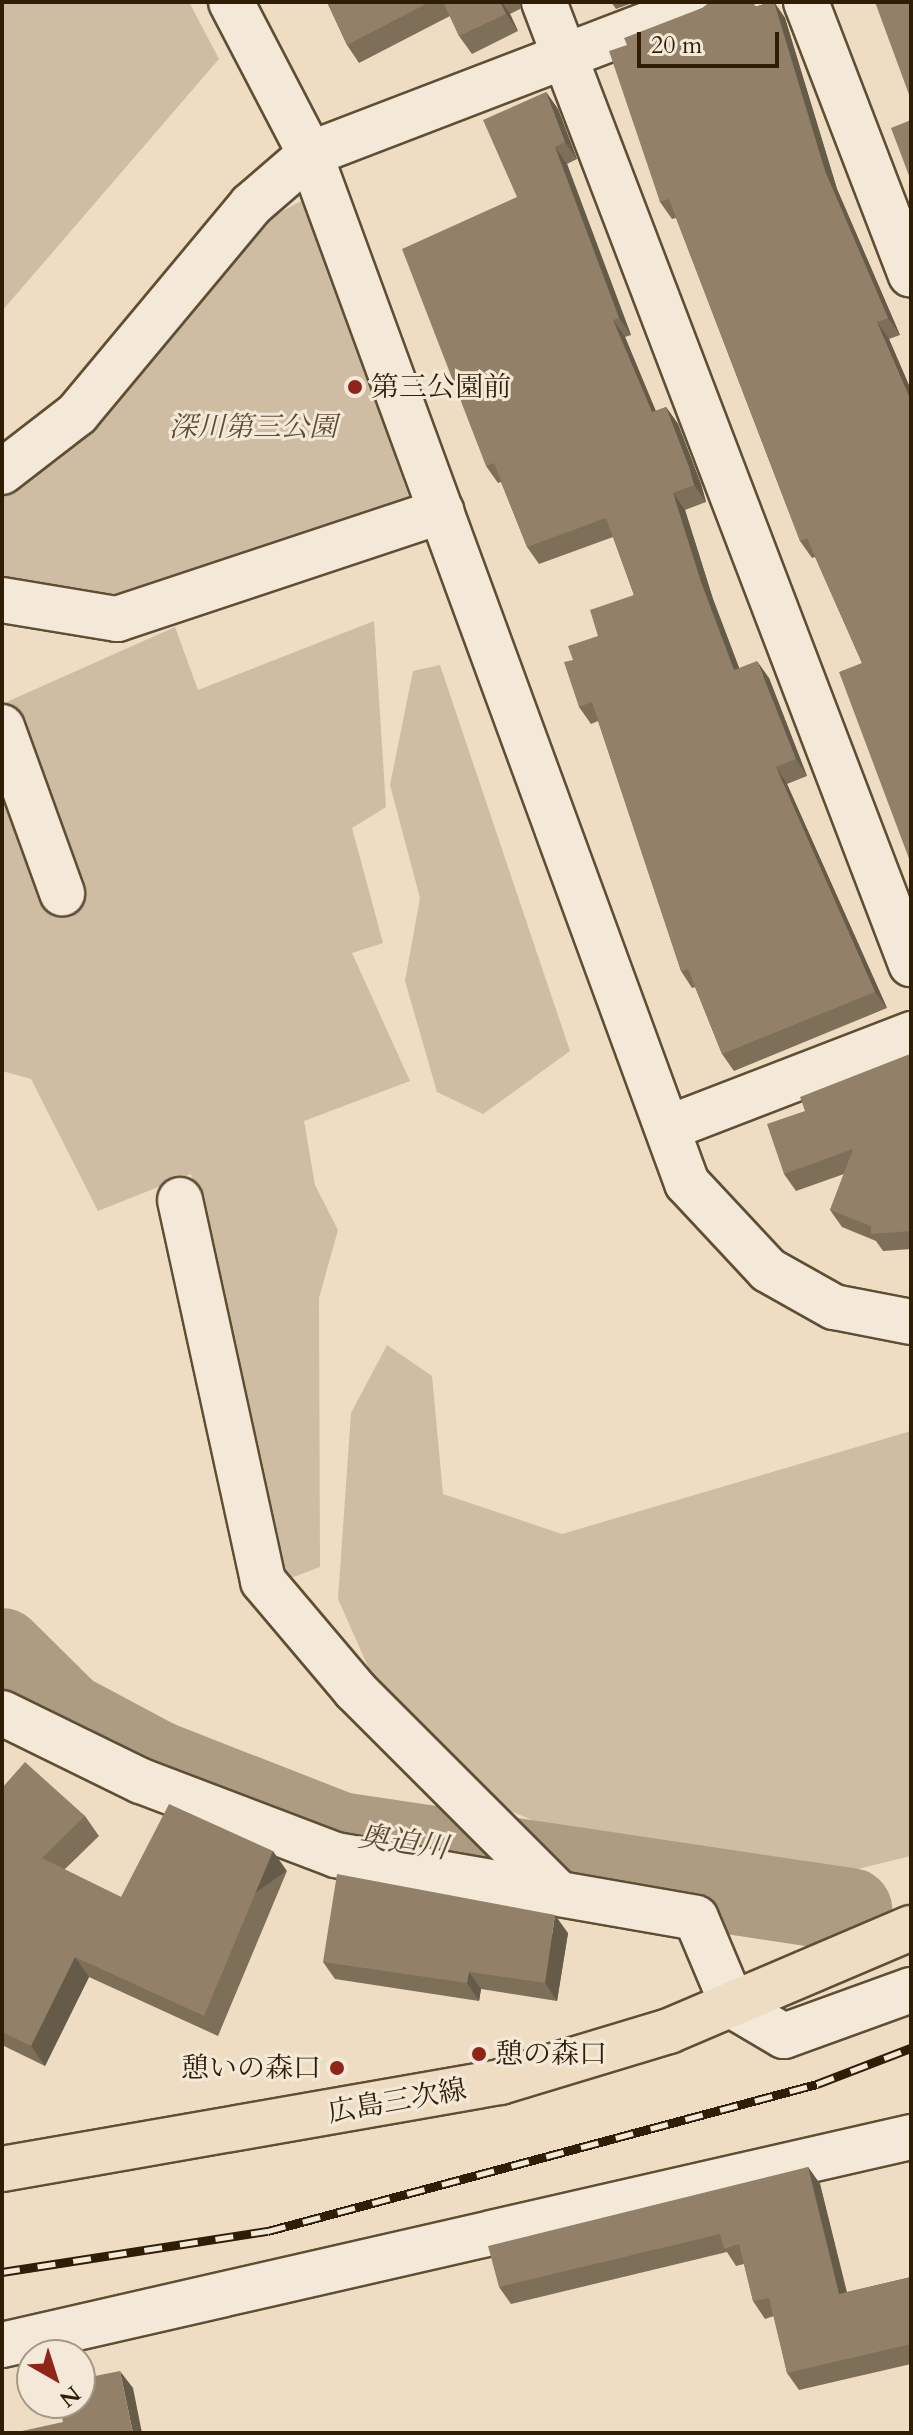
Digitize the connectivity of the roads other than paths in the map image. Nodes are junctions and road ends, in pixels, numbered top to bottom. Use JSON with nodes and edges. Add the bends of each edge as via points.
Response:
{"nodes":[{"id":1,"x":231,"y":2,"type":"edge"},
{"id":2,"x":544,"y":2,"type":"edge"},
{"id":3,"x":705,"y":2,"type":"edge"},
{"id":4,"x":806,"y":2,"type":"edge"},
{"id":5,"x":564,"y":56,"type":"junction"},
{"id":6,"x":310,"y":154,"type":"junction"},
{"id":7,"x":911,"y":275,"type":"edge"},
{"id":8,"x":2,"y":472,"type":"edge"},
{"id":9,"x":441,"y":511,"type":"junction"},
{"id":10,"x":2,"y":600,"type":"edge"},
{"id":11,"x":2,"y":727,"type":"edge"},
{"id":12,"x":62,"y":893,"type":"dead end"},
{"id":13,"x":911,"y":964,"type":"edge"},
{"id":14,"x":911,"y":1034,"type":"edge"},
{"id":15,"x":668,"y":1128,"type":"junction"},
{"id":16,"x":180,"y":1200,"type":"dead end"},
{"id":17,"x":911,"y":1322,"type":"edge"},
{"id":18,"x":2,"y":1713,"type":"edge"},
{"id":19,"x":554,"y":1889,"type":"junction"},
{"id":20,"x":911,"y":1928,"type":"edge"},
{"id":21,"x":911,"y":1990,"type":"edge"},
{"id":22,"x":733,"y":2006,"type":"junction"},
{"id":23,"x":911,"y":2137,"type":"edge"},
{"id":24,"x":2,"y":2169,"type":"edge"},
{"id":25,"x":2,"y":2345,"type":"edge"}],
"edges":[{"from":1,"to":6,"type":"street"},
{"from":2,"to":5,"type":"street"},
{"from":3,"to":5,"type":"street"},
{"from":4,"to":7,"type":"street"},
{"from":5,"to":6,"type":"street"},
{"from":5,"to":13,"type":"street"},
{"from":6,"to":8,"type":"street","via":[[251,205],[77,414]]},
{"from":6,"to":9,"type":"street"},
{"from":9,"to":10,"type":"street","via":[[117,619]]},
{"from":9,"to":15,"type":"street"},
{"from":11,"to":12,"type":"street"},
{"from":14,"to":15,"type":"street"},
{"from":15,"to":17,"type":"street","via":[[687,1183],[768,1270],[834,1307]]},
{"from":16,"to":19,"type":"street","via":[[263,1581],[355,1690]]},
{"from":18,"to":19,"type":"street","via":[[141,1781],[336,1855]]},
{"from":19,"to":22,"type":"street","via":[[696,1918]]},
{"from":20,"to":22,"type":"main road","name":"広島三次線"},
{"from":21,"to":22,"type":"street","via":[[784,2036]]},
{"from":22,"to":24,"type":"main road","name":"広島三次線","via":[[500,2082]]},
{"from":23,"to":25,"type":"street"}]}
